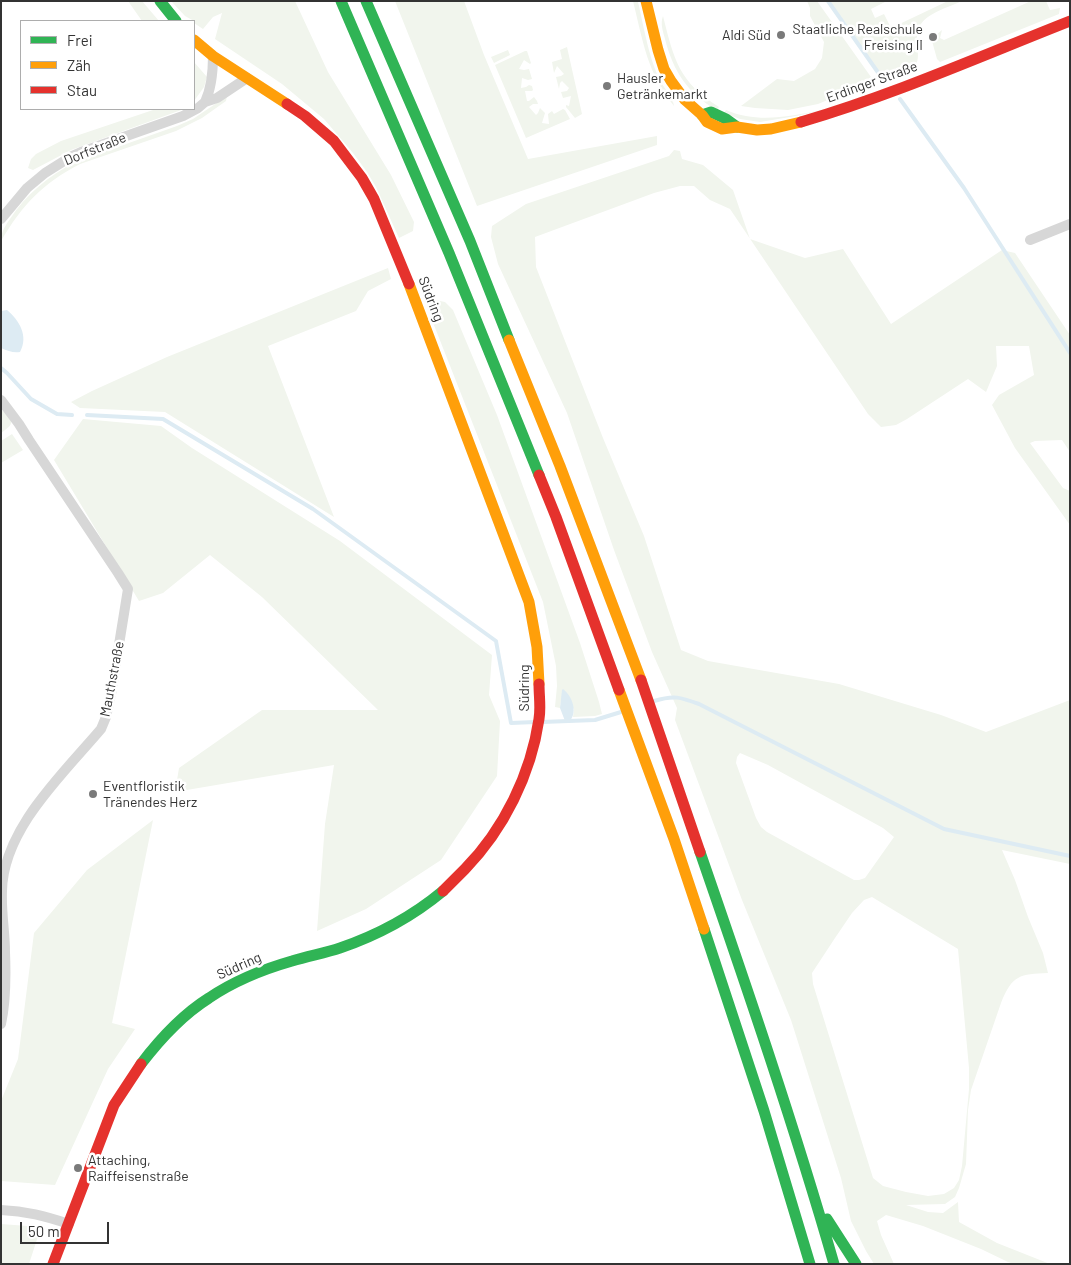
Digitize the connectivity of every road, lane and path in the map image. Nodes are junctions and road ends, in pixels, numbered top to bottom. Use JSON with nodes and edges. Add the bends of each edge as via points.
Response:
{"nodes":[{"id":1,"x":160,"y":1,"type":"edge"},
{"id":2,"x":341,"y":1,"type":"edge"},
{"id":3,"x":366,"y":1,"type":"edge"},
{"id":4,"x":646,"y":1,"type":"edge"},
{"id":5,"x":175,"y":20,"type":"edge"},
{"id":6,"x":1070,"y":21,"type":"edge"},
{"id":7,"x":195,"y":41,"type":"edge"},
{"id":8,"x":214,"y":56,"type":"junction"},
{"id":9,"x":246,"y":78,"type":"junction"},
{"id":10,"x":205,"y":102,"type":"junction"},
{"id":11,"x":194,"y":110,"type":"edge"},
{"id":12,"x":195,"y":110,"type":"edge"},
{"id":13,"x":1,"y":219,"type":"edge"},
{"id":14,"x":1070,"y":224,"type":"edge"},
{"id":15,"x":1030,"y":240,"type":"dead end"},
{"id":16,"x":1,"y":400,"type":"edge"},
{"id":17,"x":1,"y":1024,"type":"edge"},
{"id":18,"x":816,"y":1202,"type":"junction"},
{"id":19,"x":1,"y":1210,"type":"edge"},
{"id":20,"x":69,"y":1224,"type":"junction"},
{"id":21,"x":53,"y":1264,"type":"edge"},
{"id":22,"x":810,"y":1264,"type":"edge"},
{"id":23,"x":834,"y":1264,"type":"edge"},
{"id":24,"x":856,"y":1264,"type":"edge"}],
"edges":[{"from":1,"to":5,"type":"main road"},
{"from":2,"to":22,"type":"main road","via":[[457,271],[556,517],[674,839],[764,1111]]},
{"from":3,"to":18,"type":"main road","via":[[470,241],[651,708]]},
{"from":4,"to":6,"type":"main road","name":"Erdinger Straße","via":[[664,69],[682,96],[702,115],[711,112],[737,127],[757,130],[832,113]]},
{"from":7,"to":8,"type":"main road","name":"Südring"},
{"from":8,"to":9,"type":"main road","name":"Südring"},
{"from":8,"to":10,"type":"street"},
{"from":9,"to":10,"type":"street","name":"Dorfstraße","via":[[217,98]]},
{"from":9,"to":20,"type":"main road","name":"Südring","via":[[305,116],[334,141],[374,199],[411,288],[529,602],[538,643],[539,717],[535,740],[518,789],[496,829],[481,852],[443,891],[388,928],[343,947],[255,974],[222,990],[206,1000],[153,1048],[114,1105]]},
{"from":10,"to":12,"type":"street","name":"Dorfstraße"},
{"from":11,"to":13,"type":"street","name":"Dorfstraße","via":[[81,152],[58,164],[27,188]]},
{"from":14,"to":15,"type":"street"},
{"from":16,"to":17,"type":"street","name":"Mauthstraße","via":[[128,589],[111,694],[101,729],[34,807],[12,846],[5,866],[2,889],[5,990]]},
{"from":18,"to":23,"type":"main road"},
{"from":18,"to":24,"type":"main road"},
{"from":19,"to":20,"type":"street","via":[[35,1213]]},
{"from":20,"to":21,"type":"main road","name":"Südring"}]}
